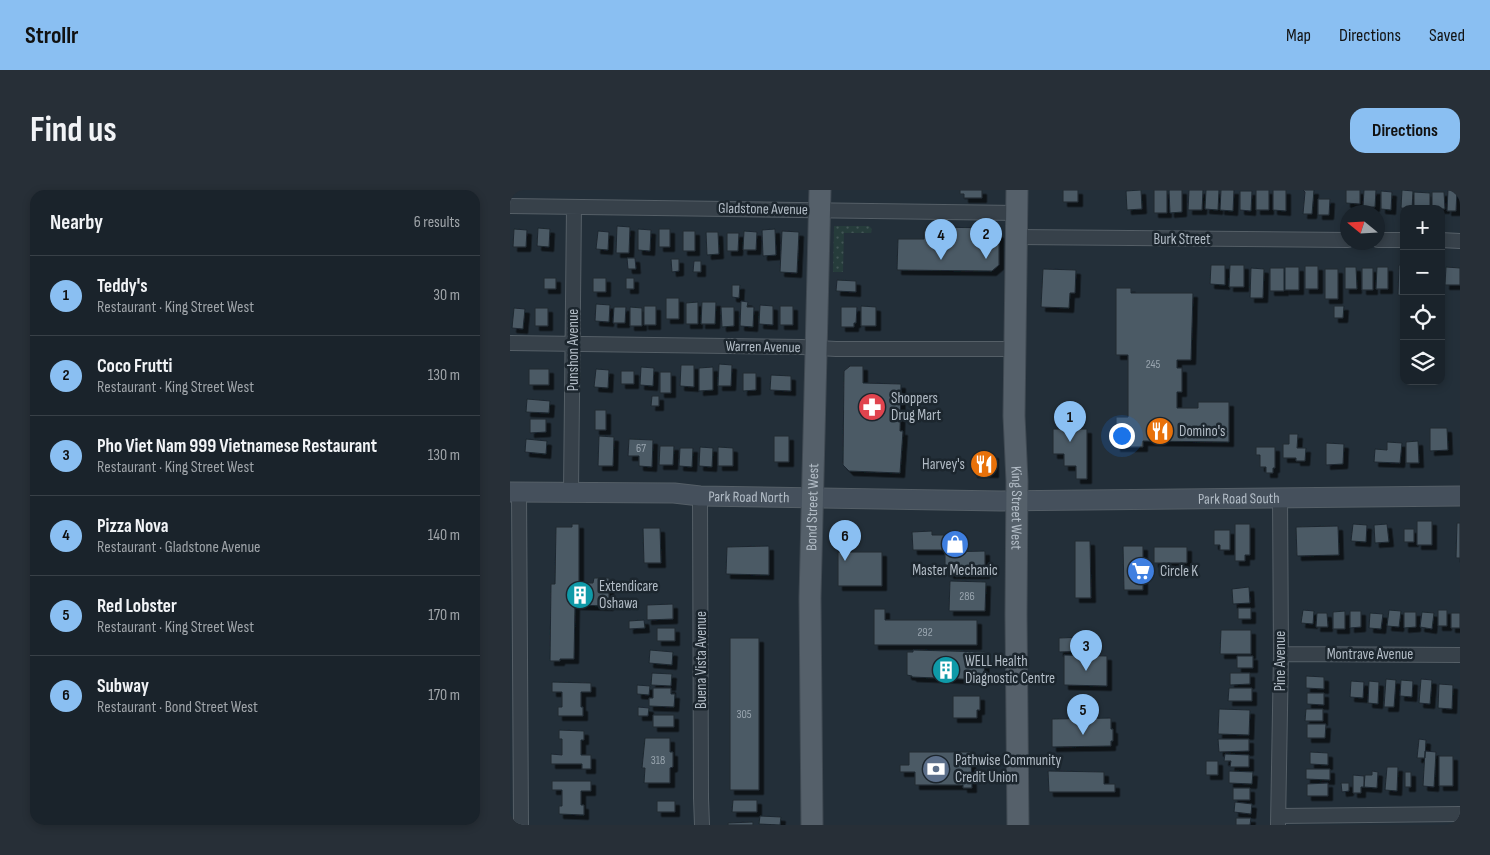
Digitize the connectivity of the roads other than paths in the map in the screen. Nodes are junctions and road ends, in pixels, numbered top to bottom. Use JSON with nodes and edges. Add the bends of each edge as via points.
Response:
{"nodes":[{"id":1,"x":1017,"y":190,"type":"edge"},
{"id":2,"x":820,"y":200,"type":"edge"},
{"id":3,"x":510,"y":206,"type":"edge"},
{"id":4,"x":574,"y":207,"type":"junction"},
{"id":5,"x":1017,"y":213,"type":"junction"},
{"id":6,"x":1017,"y":238,"type":"junction"},
{"id":7,"x":1340,"y":240,"type":"edge"},
{"id":8,"x":1385,"y":240,"type":"edge"},
{"id":9,"x":1400,"y":240,"type":"edge"},
{"id":10,"x":1445,"y":240,"type":"edge"},
{"id":11,"x":1460,"y":241,"type":"edge"},
{"id":12,"x":510,"y":343,"type":"edge"},
{"id":13,"x":573,"y":345,"type":"junction"},
{"id":14,"x":815,"y":347,"type":"junction"},
{"id":15,"x":1015,"y":349,"type":"junction"},
{"id":16,"x":514,"y":492,"type":"edge"},
{"id":17,"x":571,"y":492,"type":"junction"},
{"id":18,"x":700,"y":496,"type":"junction"},
{"id":19,"x":1460,"y":496,"type":"edge"},
{"id":20,"x":1280,"y":497,"type":"junction"},
{"id":21,"x":812,"y":498,"type":"junction"},
{"id":22,"x":1017,"y":500,"type":"junction"},
{"id":23,"x":1281,"y":654,"type":"junction"},
{"id":24,"x":1460,"y":655,"type":"edge"},
{"id":25,"x":516,"y":710,"type":"edge"},
{"id":26,"x":1460,"y":814,"type":"edge"},
{"id":27,"x":1278,"y":821,"type":"edge"},
{"id":28,"x":521,"y":825,"type":"edge"},
{"id":29,"x":702,"y":825,"type":"edge"},
{"id":30,"x":812,"y":825,"type":"edge"},
{"id":31,"x":1018,"y":825,"type":"edge"}],
"edges":[{"from":1,"to":5,"type":"main road","name":"King Street West"},
{"from":2,"to":4,"type":"street","name":"Gladstone Avenue"},
{"from":2,"to":5,"type":"street","name":"Gladstone Avenue"},
{"from":2,"to":14,"type":"main road","name":"Bond Street West"},
{"from":3,"to":4,"type":"street","name":"Gladstone Avenue"},
{"from":4,"to":13,"type":"street","name":"Punshon Avenue"},
{"from":5,"to":6,"type":"main road","name":"King Street West"},
{"from":6,"to":7,"type":"street","name":"Burk Street"},
{"from":6,"to":15,"type":"main road","name":"King Street West"},
{"from":8,"to":9,"type":"street"},
{"from":10,"to":11,"type":"street"},
{"from":12,"to":13,"type":"street","name":"Warren Avenue"},
{"from":13,"to":14,"type":"street","name":"Warren Avenue"},
{"from":13,"to":17,"type":"street","name":"Punshon Avenue"},
{"from":14,"to":15,"type":"street","name":"Warren Avenue"},
{"from":14,"to":21,"type":"main road","name":"Bond Street West"},
{"from":15,"to":22,"type":"main road","name":"King Street West"},
{"from":16,"to":17,"type":"main road","name":"Park Road North"},
{"from":16,"to":25,"type":"street"},
{"from":17,"to":18,"type":"main road","name":"Park Road North"},
{"from":18,"to":21,"type":"main road","name":"Park Road North"},
{"from":18,"to":29,"type":"street","name":"Buena Vista Avenue"},
{"from":19,"to":20,"type":"main road","name":"Park Road South"},
{"from":20,"to":22,"type":"main road","name":"Park Road South"},
{"from":20,"to":23,"type":"street","name":"Pine Avenue"},
{"from":21,"to":22,"type":"main road","name":"Park Road North"},
{"from":21,"to":30,"type":"main road","name":"Bond Street West"},
{"from":22,"to":31,"type":"main road","name":"King Street West"},
{"from":23,"to":24,"type":"street","name":"Montrave Avenue"},
{"from":23,"to":27,"type":"street","name":"Pine Avenue"},
{"from":25,"to":28,"type":"street"},
{"from":26,"to":27,"type":"street"}]}
